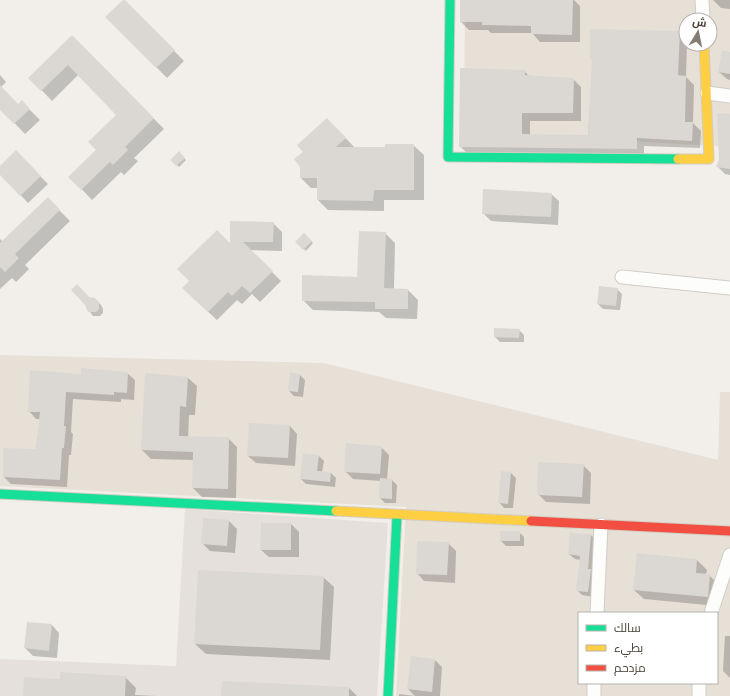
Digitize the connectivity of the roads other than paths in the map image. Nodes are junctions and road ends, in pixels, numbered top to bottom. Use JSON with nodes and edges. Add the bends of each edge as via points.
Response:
{"nodes":[{"id":1,"x":450,"y":0,"type":"edge"},
{"id":2,"x":702,"y":0,"type":"edge"},
{"id":3,"x":703,"y":12,"type":"edge"},
{"id":4,"x":704,"y":52,"type":"edge"},
{"id":5,"x":707,"y":92,"type":"junction"},
{"id":6,"x":730,"y":96,"type":"edge"},
{"id":7,"x":622,"y":277,"type":"dead end"},
{"id":8,"x":730,"y":288,"type":"edge"},
{"id":9,"x":0,"y":494,"type":"edge"},
{"id":10,"x":397,"y":515,"type":"junction"},
{"id":11,"x":601,"y":525,"type":"junction"},
{"id":12,"x":730,"y":531,"type":"edge"},
{"id":13,"x":730,"y":555,"type":"edge"},
{"id":14,"x":597,"y":612,"type":"edge"},
{"id":15,"x":711,"y":612,"type":"edge"},
{"id":16,"x":594,"y":684,"type":"edge"},
{"id":17,"x":699,"y":684,"type":"edge"},
{"id":18,"x":388,"y":696,"type":"edge"},
{"id":19,"x":594,"y":696,"type":"edge"},
{"id":20,"x":699,"y":696,"type":"edge"}],
"edges":[{"from":1,"to":5,"type":"street","via":[[448,158],[709,159]]},
{"from":2,"to":3,"type":"street"},
{"from":4,"to":5,"type":"street"},
{"from":5,"to":6,"type":"street"},
{"from":7,"to":8,"type":"street"},
{"from":9,"to":10,"type":"street"},
{"from":10,"to":11,"type":"street"},
{"from":10,"to":18,"type":"street"},
{"from":11,"to":12,"type":"street"},
{"from":11,"to":14,"type":"street"},
{"from":13,"to":15,"type":"street"},
{"from":16,"to":19,"type":"street"},
{"from":17,"to":20,"type":"street"}]}
